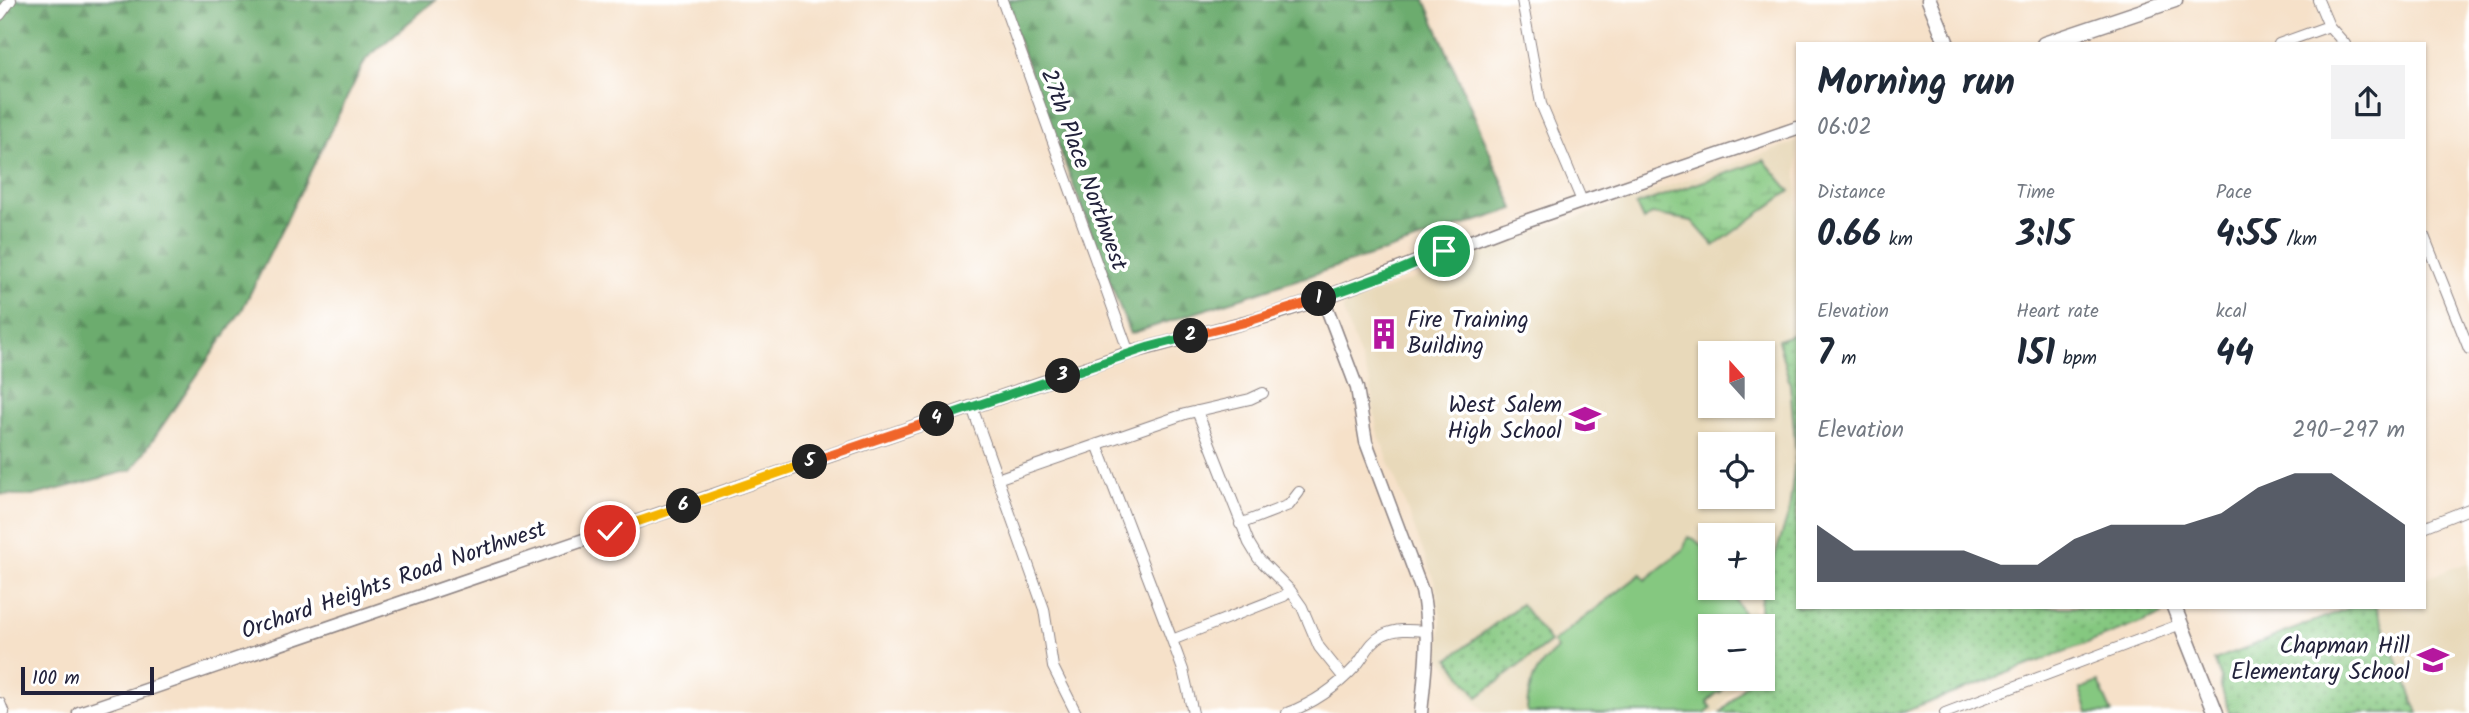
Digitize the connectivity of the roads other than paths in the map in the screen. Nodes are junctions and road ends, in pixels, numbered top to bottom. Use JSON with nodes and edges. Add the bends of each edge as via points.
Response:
{"nodes":[{"id":1,"x":11,"y":0,"type":"edge"},
{"id":2,"x":1002,"y":0,"type":"edge"},
{"id":3,"x":1522,"y":0,"type":"edge"},
{"id":4,"x":1929,"y":0,"type":"edge"},
{"id":5,"x":2175,"y":0,"type":"edge"},
{"id":6,"x":2318,"y":0,"type":"edge"},
{"id":7,"x":0,"y":15,"type":"edge"},
{"id":8,"x":2329,"y":26,"type":"junction"},
{"id":9,"x":1946,"y":42,"type":"edge"},
{"id":10,"x":2050,"y":42,"type":"edge"},
{"id":11,"x":2285,"y":42,"type":"edge"},
{"id":12,"x":2343,"y":42,"type":"edge"},
{"id":13,"x":1796,"y":128,"type":"edge"},
{"id":14,"x":1582,"y":201,"type":"junction"},
{"id":15,"x":2428,"y":257,"type":"edge"},
{"id":16,"x":1323,"y":298,"type":"junction"},
{"id":17,"x":2469,"y":349,"type":"edge"},
{"id":18,"x":1129,"y":353,"type":"junction"},
{"id":19,"x":1263,"y":393,"type":"dead end"},
{"id":20,"x":972,"y":407,"type":"junction"},
{"id":21,"x":1197,"y":411,"type":"junction"},
{"id":22,"x":1097,"y":444,"type":"junction"},
{"id":23,"x":997,"y":479,"type":"junction"},
{"id":24,"x":1299,"y":492,"type":"dead end"},
{"id":25,"x":2469,"y":509,"type":"edge"},
{"id":26,"x":1240,"y":524,"type":"junction"},
{"id":27,"x":2426,"y":526,"type":"edge"},
{"id":28,"x":1290,"y":590,"type":"junction"},
{"id":29,"x":2175,"y":609,"type":"edge"},
{"id":30,"x":2181,"y":624,"type":"junction"},
{"id":31,"x":1427,"y":631,"type":"junction"},
{"id":32,"x":1172,"y":640,"type":"junction"},
{"id":33,"x":1345,"y":678,"type":"junction"},
{"id":34,"x":0,"y":703,"type":"edge"},
{"id":35,"x":4,"y":713,"type":"edge"},
{"id":36,"x":79,"y":713,"type":"edge"},
{"id":37,"x":1076,"y":713,"type":"edge"},
{"id":38,"x":1193,"y":713,"type":"edge"},
{"id":39,"x":1287,"y":713,"type":"edge"},
{"id":40,"x":1421,"y":713,"type":"edge"},
{"id":41,"x":1945,"y":713,"type":"edge"},
{"id":42,"x":2216,"y":713,"type":"edge"}],
"edges":[{"from":1,"to":7,"type":"street"},
{"from":2,"to":18,"type":"street","name":"27th Place Northwest"},
{"from":3,"to":14,"type":"street","via":[[1541,104]]},
{"from":4,"to":9,"type":"main road"},
{"from":5,"to":10,"type":"main road"},
{"from":6,"to":8,"type":"street"},
{"from":8,"to":11,"type":"street"},
{"from":8,"to":12,"type":"street"},
{"from":13,"to":14,"type":"street","name":"Orchard Heights Road Northwest"},
{"from":14,"to":16,"type":"street","name":"Orchard Heights Road Northwest"},
{"from":15,"to":17,"type":"street"},
{"from":16,"to":18,"type":"street","name":"Orchard Heights Road Northwest"},
{"from":16,"to":31,"type":"street","via":[[1357,388],[1366,442],[1422,591]]},
{"from":18,"to":20,"type":"street","name":"Orchard Heights Road Northwest"},
{"from":19,"to":21,"type":"street"},
{"from":20,"to":23,"type":"street"},
{"from":20,"to":36,"type":"street","name":"Orchard Heights Road Northwest"},
{"from":21,"to":22,"type":"street"},
{"from":21,"to":26,"type":"street"},
{"from":22,"to":23,"type":"street"},
{"from":22,"to":32,"type":"street"},
{"from":23,"to":37,"type":"street","via":[[1044,609],[1053,667]]},
{"from":24,"to":26,"type":"street","via":[[1289,505]]},
{"from":25,"to":27,"type":"street"},
{"from":26,"to":28,"type":"street","via":[[1258,558]]},
{"from":28,"to":32,"type":"street"},
{"from":28,"to":33,"type":"street","via":[[1303,607],[1319,647]]},
{"from":29,"to":30,"type":"main road"},
{"from":30,"to":41,"type":"street"},
{"from":30,"to":42,"type":"main road"},
{"from":31,"to":33,"type":"street","via":[[1385,634],[1370,645]]},
{"from":31,"to":40,"type":"street"},
{"from":32,"to":38,"type":"street"},
{"from":33,"to":39,"type":"street","via":[[1318,700]]},
{"from":34,"to":35,"type":"street"}]}
